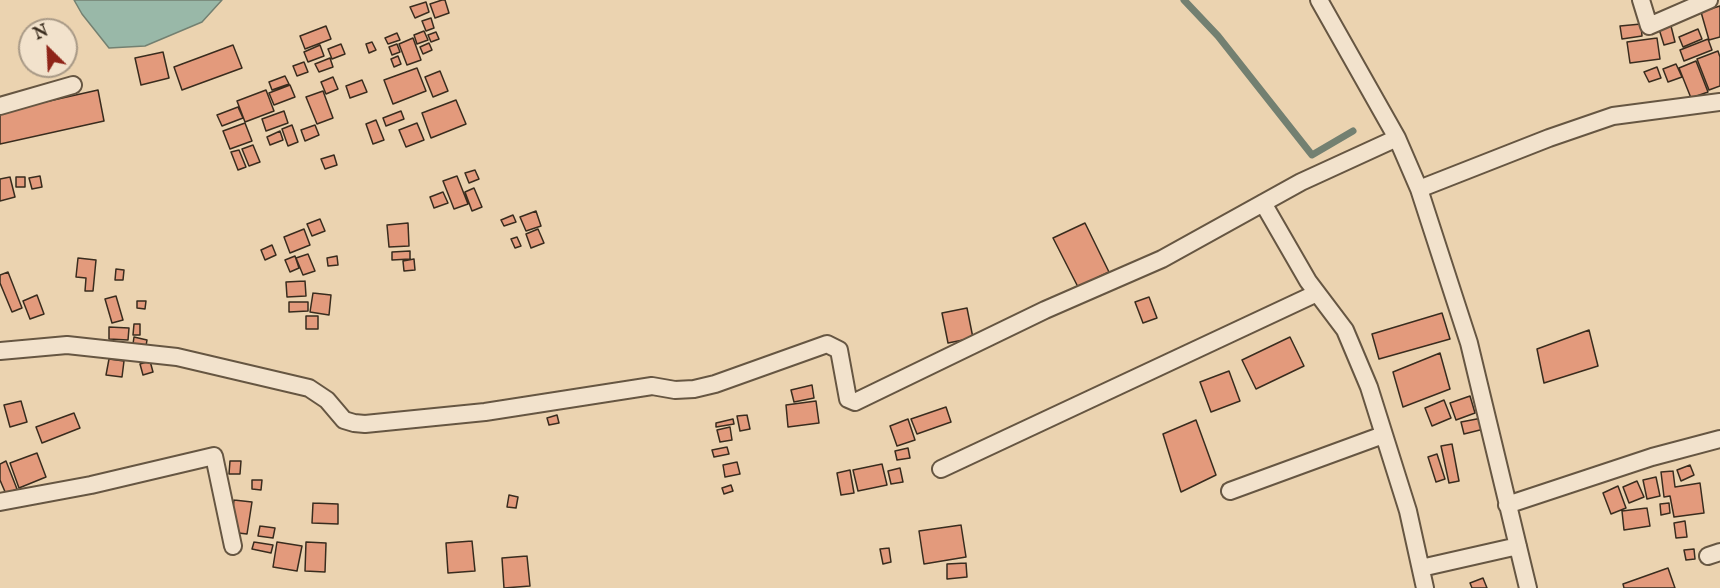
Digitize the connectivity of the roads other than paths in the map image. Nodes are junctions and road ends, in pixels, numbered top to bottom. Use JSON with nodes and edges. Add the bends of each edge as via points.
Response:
{"nodes":[{"id":1,"x":1319,"y":0,"type":"edge"},
{"id":2,"x":1641,"y":0,"type":"edge"},
{"id":3,"x":1709,"y":0,"type":"edge"},
{"id":4,"x":73,"y":85,"type":"dead end"},
{"id":5,"x":1720,"y":102,"type":"edge"},
{"id":6,"x":0,"y":106,"type":"edge"},
{"id":7,"x":1397,"y":138,"type":"junction"},
{"id":8,"x":1419,"y":189,"type":"junction"},
{"id":9,"x":1263,"y":203,"type":"junction"},
{"id":10,"x":1317,"y":293,"type":"junction"},
{"id":11,"x":0,"y":351,"type":"edge"},
{"id":12,"x":1383,"y":435,"type":"junction"},
{"id":13,"x":1720,"y":439,"type":"edge"},
{"id":14,"x":941,"y":469,"type":"dead end"},
{"id":15,"x":1230,"y":491,"type":"dead end"},
{"id":16,"x":0,"y":502,"type":"edge"},
{"id":17,"x":1507,"y":505,"type":"junction"},
{"id":18,"x":233,"y":546,"type":"dead end"},
{"id":19,"x":1518,"y":546,"type":"junction"},
{"id":20,"x":1421,"y":568,"type":"junction"},
{"id":21,"x":1425,"y":588,"type":"edge"},
{"id":22,"x":1528,"y":588,"type":"edge"}],
"edges":[{"from":1,"to":7,"type":"street"},
{"from":2,"to":3,"type":"street","via":[[1649,26]]},
{"from":4,"to":6,"type":"street"},
{"from":5,"to":8,"type":"street","via":[[1613,116]]},
{"from":7,"to":8,"type":"street"},
{"from":7,"to":9,"type":"street"},
{"from":8,"to":17,"type":"street","via":[[1469,342]]},
{"from":9,"to":10,"type":"street"},
{"from":9,"to":11,"type":"street","via":[[1162,259],[1045,310],[855,402],[848,399],[839,350],[826,344],[694,389],[652,386],[485,412],[365,424],[344,420],[327,400],[309,388],[177,357],[67,345]]},
{"from":10,"to":12,"type":"street","via":[[1344,330],[1369,387]]},
{"from":10,"to":14,"type":"street"},
{"from":12,"to":15,"type":"street"},
{"from":12,"to":20,"type":"street","via":[[1408,511]]},
{"from":13,"to":17,"type":"street"},
{"from":16,"to":18,"type":"street","via":[[214,456]]},
{"from":17,"to":19,"type":"street"},
{"from":19,"to":20,"type":"street"},
{"from":19,"to":22,"type":"street"},
{"from":20,"to":21,"type":"street"}]}
